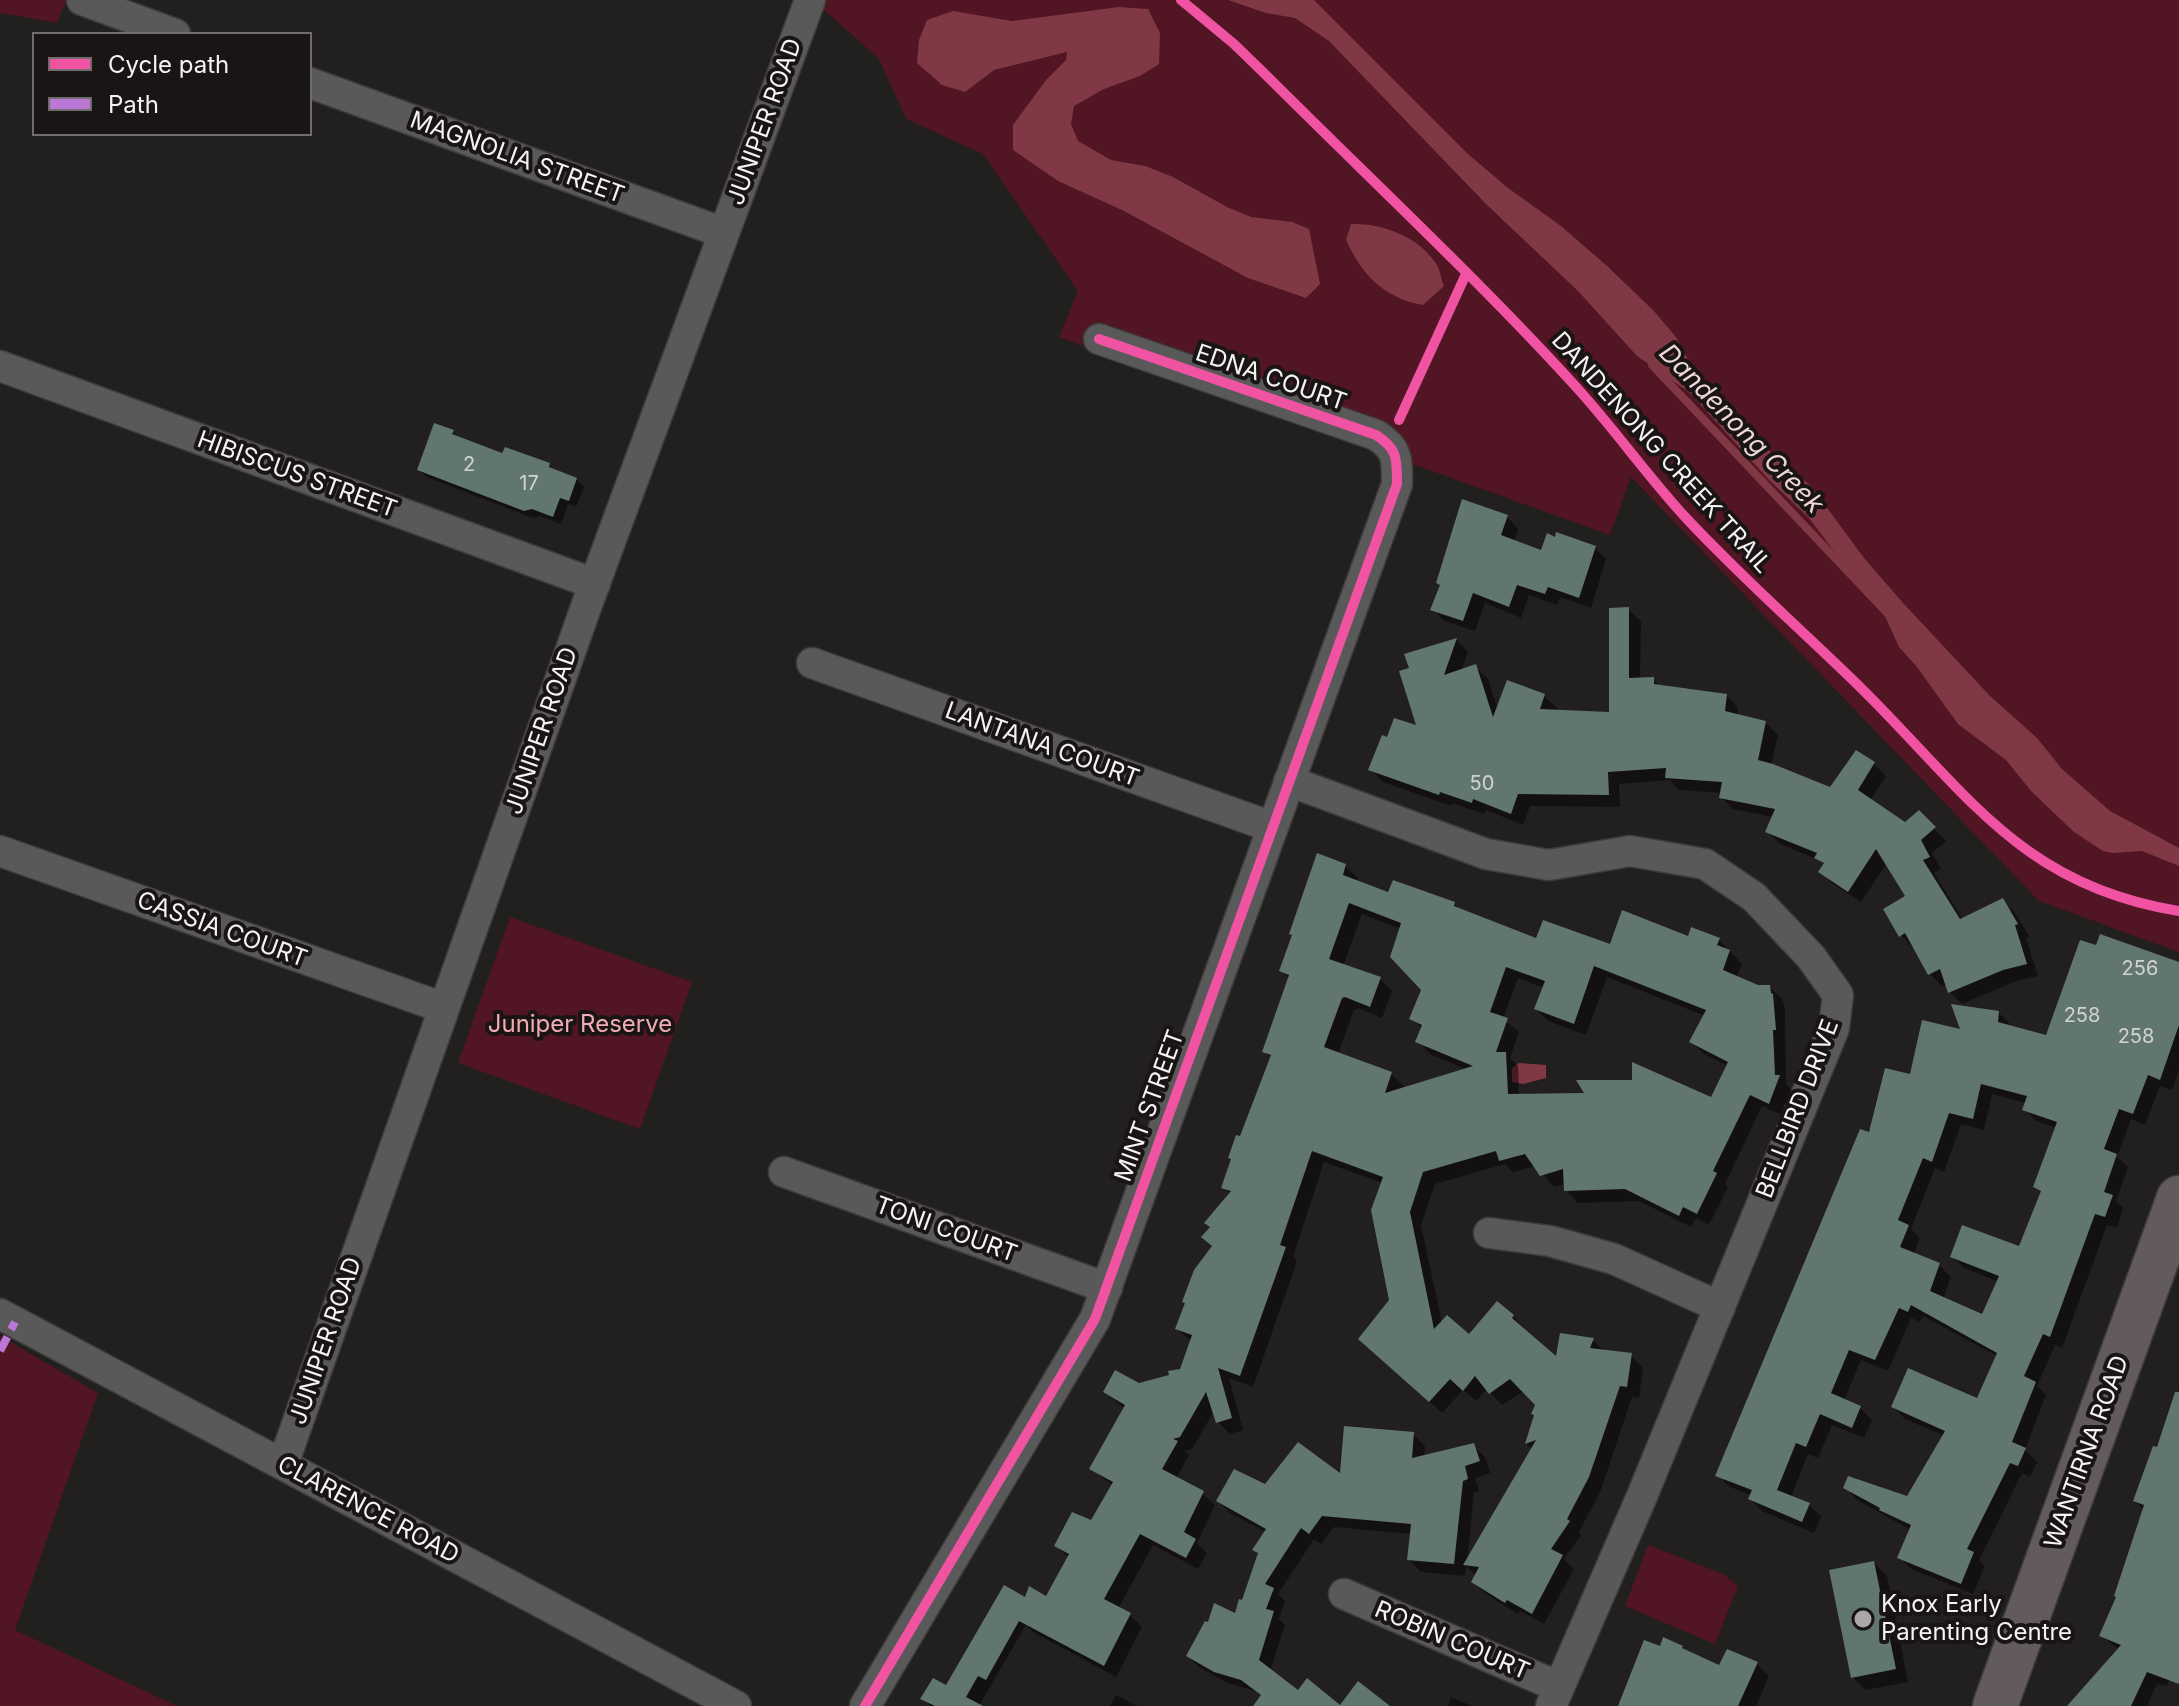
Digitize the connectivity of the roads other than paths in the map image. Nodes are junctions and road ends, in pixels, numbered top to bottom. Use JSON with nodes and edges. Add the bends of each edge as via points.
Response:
{"nodes":[{"id":1,"x":82,"y":0,"type":"edge"},
{"id":2,"x":810,"y":0,"type":"edge"},
{"id":3,"x":170,"y":32,"type":"edge"},
{"id":4,"x":312,"y":84,"type":"edge"},
{"id":5,"x":724,"y":233,"type":"junction"},
{"id":6,"x":1099,"y":339,"type":"dead end"},
{"id":7,"x":0,"y":366,"type":"edge"},
{"id":8,"x":1397,"y":484,"type":"joint"},
{"id":9,"x":595,"y":584,"type":"junction"},
{"id":10,"x":812,"y":663,"type":"dead end"},
{"id":11,"x":1289,"y":781,"type":"junction"},
{"id":12,"x":1272,"y":827,"type":"junction"},
{"id":13,"x":0,"y":851,"type":"edge"},
{"id":14,"x":444,"y":1008,"type":"junction"},
{"id":15,"x":784,"y":1172,"type":"dead end"},
{"id":16,"x":2179,"y":1198,"type":"edge"},
{"id":17,"x":1489,"y":1233,"type":"dead end"},
{"id":18,"x":1107,"y":1288,"type":"junction"},
{"id":19,"x":1720,"y":1307,"type":"junction"},
{"id":20,"x":0,"y":1314,"type":"edge"},
{"id":21,"x":283,"y":1464,"type":"junction"},
{"id":22,"x":1344,"y":1594,"type":"dead end"},
{"id":23,"x":1555,"y":1697,"type":"edge"},
{"id":24,"x":705,"y":1698,"type":"edge"},
{"id":25,"x":736,"y":1706,"type":"edge"},
{"id":26,"x":865,"y":1706,"type":"edge"},
{"id":27,"x":1995,"y":1706,"type":"edge"}],
"edges":[{"from":1,"to":3,"type":"street"},
{"from":2,"to":5,"type":"street","name":"JUNIPER ROAD"},
{"from":4,"to":5,"type":"street","name":"MAGNOLIA STREET"},
{"from":5,"to":9,"type":"street","name":"JUNIPER ROAD"},
{"from":6,"to":8,"type":"street","name":"EDNA COURT","via":[[1376,435],[1394,452]]},
{"from":7,"to":9,"type":"street","name":"HIBISCUS STREET"},
{"from":8,"to":11,"type":"street","name":"MINT STREET"},
{"from":9,"to":14,"type":"street","name":"JUNIPER ROAD"},
{"from":10,"to":12,"type":"street","name":"LANTANA COURT"},
{"from":11,"to":12,"type":"street","name":"MINT STREET"},
{"from":11,"to":19,"type":"street","name":"BELLBIRD DRIVE","via":[[1486,854],[1549,865],[1630,851],[1705,864],[1754,897],[1811,957],[1838,995],[1834,1028]]},
{"from":12,"to":18,"type":"street","name":"MINT STREET"},
{"from":13,"to":14,"type":"street","name":"CASSIA COURT"},
{"from":14,"to":21,"type":"street","name":"JUNIPER ROAD"},
{"from":15,"to":18,"type":"street","name":"TONI COURT"},
{"from":16,"to":27,"type":"main road","name":"WANTIRNA ROAD"},
{"from":17,"to":19,"type":"street","via":[[1550,1241],[1614,1259]]},
{"from":18,"to":26,"type":"street","name":"MINT STREET","via":[[1095,1319]]},
{"from":19,"to":23,"type":"street","name":"BELLBIRD DRIVE"},
{"from":20,"to":21,"type":"street","name":"CLARENCE ROAD"},
{"from":21,"to":24,"type":"street","name":"CLARENCE ROAD"},
{"from":22,"to":23,"type":"street","name":"ROBIN COURT"},
{"from":24,"to":25,"type":"street","name":"CLARENCE ROAD"}]}
